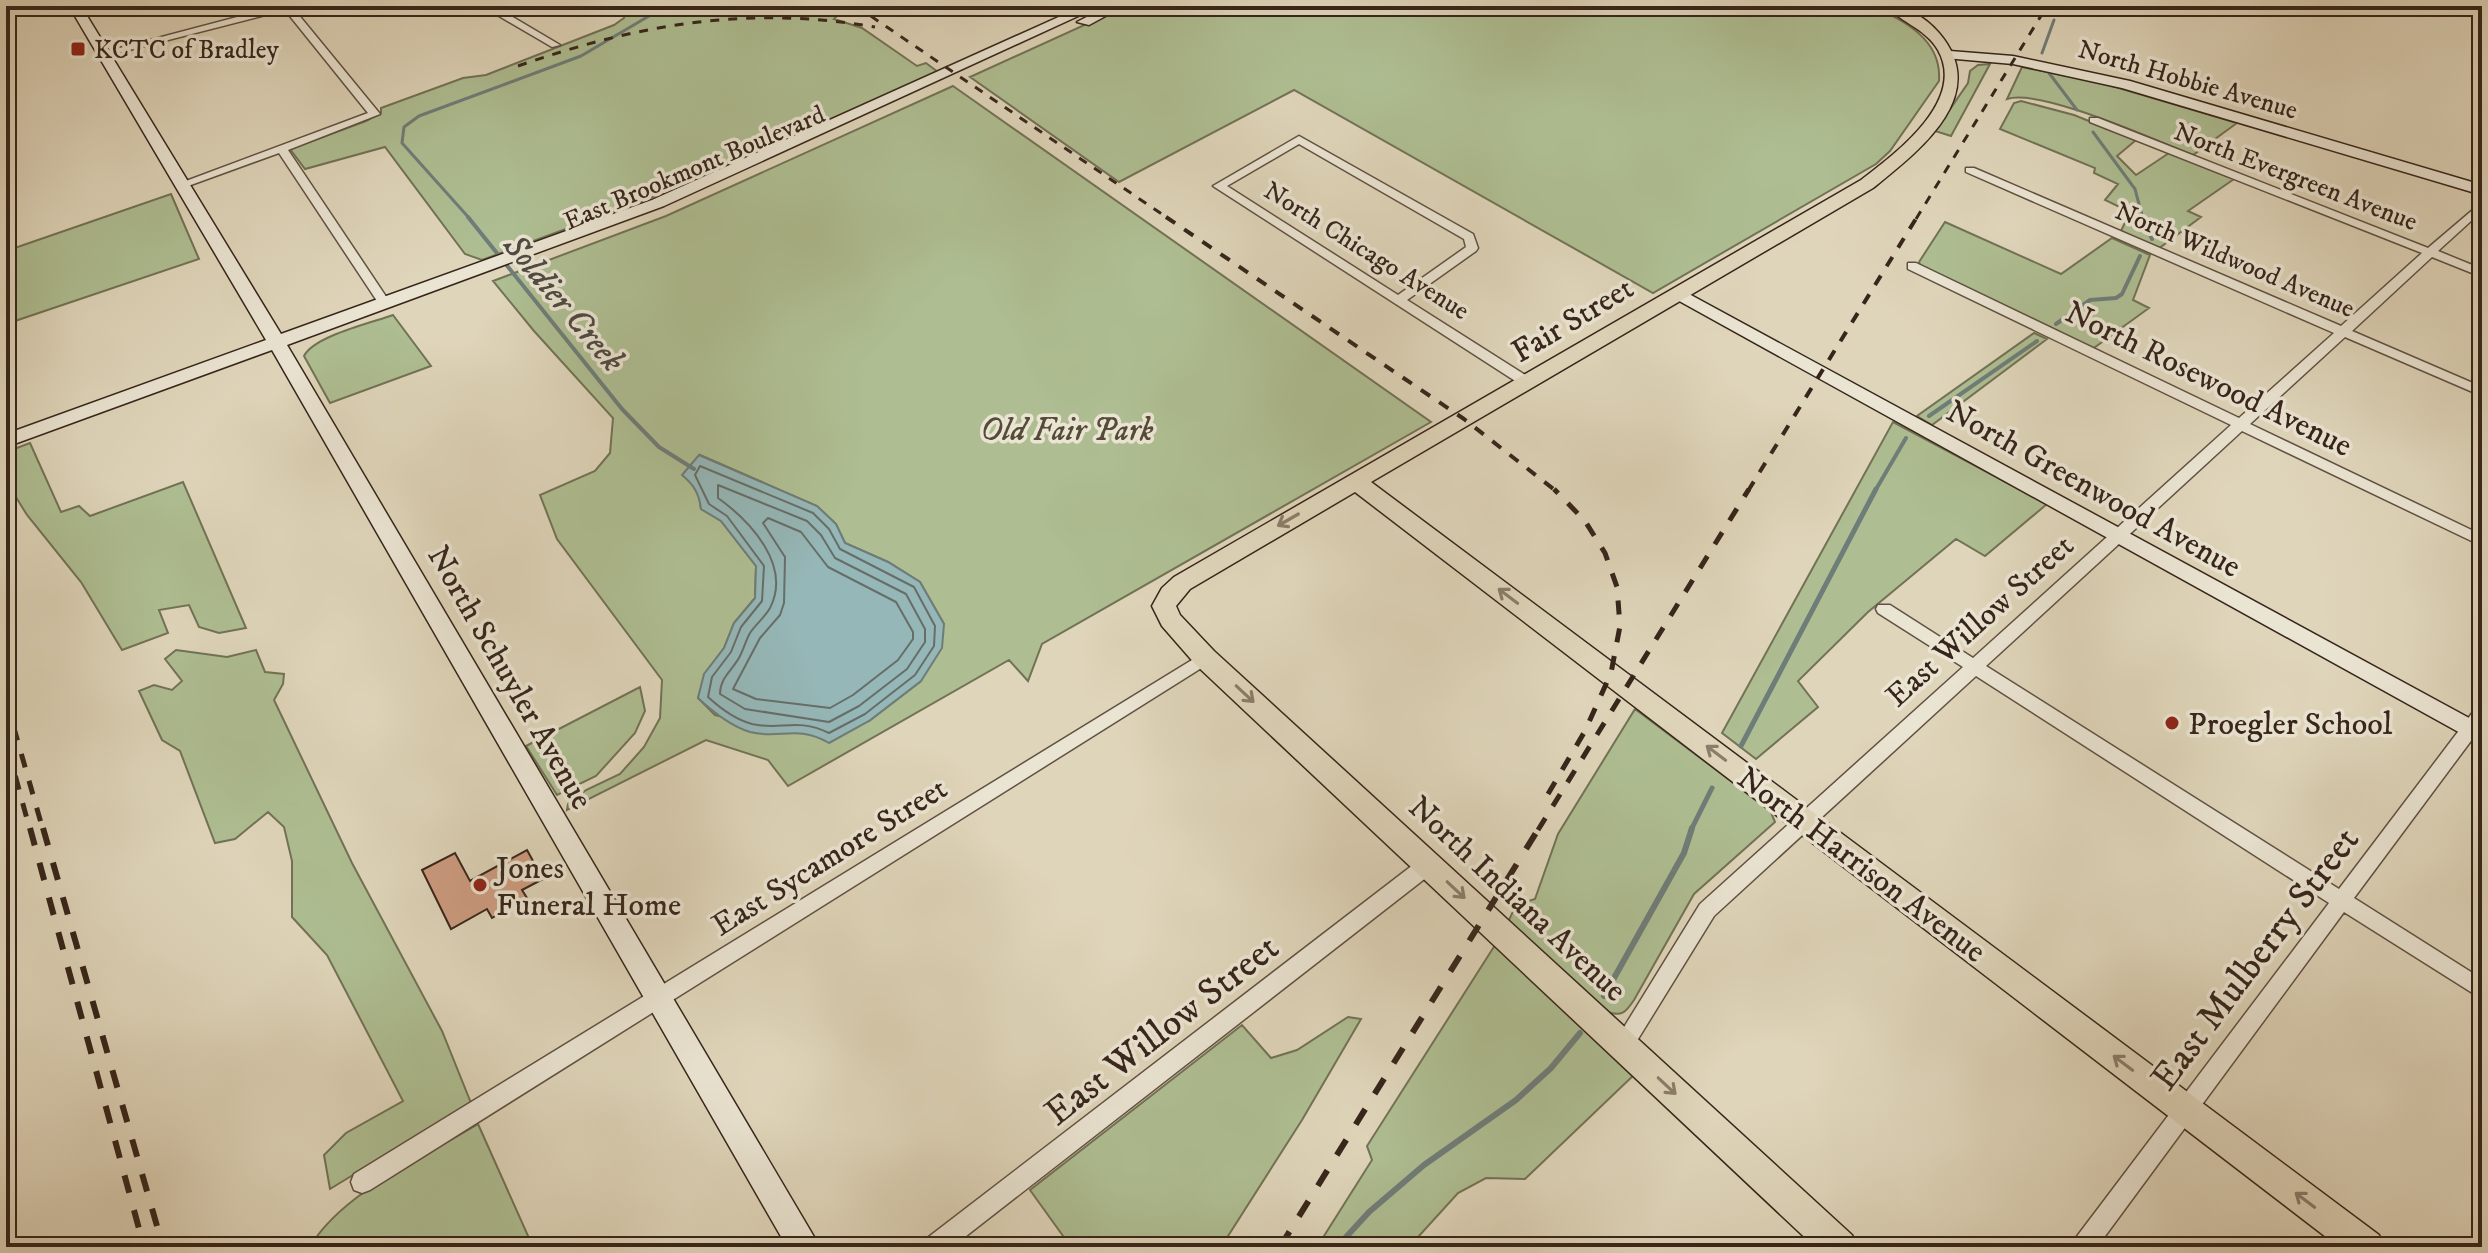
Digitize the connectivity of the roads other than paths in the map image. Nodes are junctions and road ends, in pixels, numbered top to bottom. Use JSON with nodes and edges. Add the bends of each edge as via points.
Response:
{"nodes":[{"id":1,"x":75,"y":6,"type":"edge"},
{"id":2,"x":288,"y":6,"type":"edge"},
{"id":3,"x":487,"y":6,"type":"edge"},
{"id":4,"x":1094,"y":6,"type":"edge"},
{"id":5,"x":1118,"y":6,"type":"edge"},
{"id":6,"x":1893,"y":6,"type":"edge"},
{"id":7,"x":555,"y":45,"type":"dead end"},
{"id":8,"x":102,"y":54,"type":"junction"},
{"id":9,"x":1950,"y":55,"type":"junction"},
{"id":10,"x":2094,"y":120,"type":"dead end"},
{"id":11,"x":281,"y":148,"type":"junction"},
{"id":12,"x":1970,"y":170,"type":"dead end"},
{"id":13,"x":184,"y":184,"type":"junction"},
{"id":14,"x":2482,"y":190,"type":"edge"},
{"id":15,"x":2482,"y":205,"type":"edge"},
{"id":16,"x":2430,"y":252,"type":"junction"},
{"id":17,"x":520,"y":260,"type":"junction"},
{"id":18,"x":1912,"y":266,"type":"dead end"},
{"id":19,"x":490,"y":270,"type":"junction"},
{"id":20,"x":2482,"y":273,"type":"edge"},
{"id":21,"x":1678,"y":293,"type":"junction"},
{"id":22,"x":1399,"y":300,"type":"junction"},
{"id":23,"x":385,"y":304,"type":"junction"},
{"id":24,"x":2342,"y":332,"type":"junction"},
{"id":25,"x":278,"y":344,"type":"junction"},
{"id":26,"x":1528,"y":383,"type":"junction"},
{"id":27,"x":2482,"y":392,"type":"edge"},
{"id":28,"x":2240,"y":425,"type":"junction"},
{"id":29,"x":6,"y":441,"type":"edge"},
{"id":30,"x":1355,"y":481,"type":"junction"},
{"id":31,"x":2118,"y":536,"type":"junction"},
{"id":32,"x":2482,"y":541,"type":"edge"},
{"id":33,"x":1170,"y":594,"type":"joint"},
{"id":34,"x":1884,"y":609,"type":"dead end"},
{"id":35,"x":1205,"y":658,"type":"junction"},
{"id":36,"x":1974,"y":667,"type":"junction"},
{"id":37,"x":2478,"y":726,"type":"edge"},
{"id":38,"x":1806,"y":820,"type":"junction"},
{"id":39,"x":1429,"y":864,"type":"junction"},
{"id":40,"x":2342,"y":900,"type":"junction"},
{"id":41,"x":2482,"y":990,"type":"edge"},
{"id":42,"x":658,"y":998,"type":"junction"},
{"id":43,"x":1623,"y":1045,"type":"junction"},
{"id":44,"x":2185,"y":1110,"type":"junction"},
{"id":45,"x":362,"y":1182,"type":"dead end"},
{"id":46,"x":804,"y":1247,"type":"edge"},
{"id":47,"x":934,"y":1247,"type":"edge"},
{"id":48,"x":1840,"y":1247,"type":"edge"},
{"id":49,"x":2083,"y":1247,"type":"edge"},
{"id":50,"x":2367,"y":1247,"type":"edge"}],
"edges":[{"from":1,"to":8,"type":"main road","name":"North Schuyler Avenue"},
{"from":2,"to":8,"type":"street"},
{"from":2,"to":11,"type":"street","via":[[375,114]]},
{"from":3,"to":7,"type":"street"},
{"from":4,"to":17,"type":"main road","name":"East Brookmont Boulevard"},
{"from":5,"to":17,"type":"main road","name":"East Brookmont Boulevard","via":[[669,211]]},
{"from":6,"to":9,"type":"main road","via":[[1931,32]]},
{"from":8,"to":13,"type":"main road","name":"North Schuyler Avenue"},
{"from":9,"to":14,"type":"main road","name":"North Hobbie Avenue","via":[[2013,60],[2125,84]]},
{"from":9,"to":21,"type":"main road","name":"Fair Street","via":[[1955,75],[1948,98],[1911,151],[1867,184]]},
{"from":10,"to":16,"type":"street","name":"North Evergreen Avenue"},
{"from":11,"to":13,"type":"street"},
{"from":11,"to":23,"type":"street"},
{"from":12,"to":24,"type":"street","name":"North Wildwood Avenue"},
{"from":13,"to":25,"type":"main road","name":"North Schuyler Avenue"},
{"from":15,"to":16,"type":"street","name":"East Willow Street"},
{"from":16,"to":20,"type":"street","name":"North Evergreen Avenue"},
{"from":16,"to":24,"type":"street","name":"East Willow Street"},
{"from":17,"to":19,"type":"main road","name":"East Brookmont Boulevard"},
{"from":18,"to":28,"type":"street","name":"North Rosewood Avenue"},
{"from":19,"to":23,"type":"main road","name":"East Brookmont Boulevard"},
{"from":19,"to":25,"type":"main road","name":"East Brookmont Boulevard","via":[[390,312]]},
{"from":21,"to":26,"type":"main road","name":"Fair Street"},
{"from":21,"to":31,"type":"main road","name":"North Greenwood Avenue"},
{"from":22,"to":22,"type":"street","name":"North Chicago Avenue","via":[[1219,186],[1299,139],[1469,237],[1472,248]]},
{"from":22,"to":26,"type":"street","name":"North Chicago Avenue"},
{"from":23,"to":25,"type":"main road","name":"East Brookmont Boulevard"},
{"from":24,"to":27,"type":"street","name":"North Wildwood Avenue"},
{"from":24,"to":28,"type":"street","name":"East Willow Street"},
{"from":25,"to":29,"type":"main road","name":"East Brookmont Boulevard"},
{"from":25,"to":42,"type":"main road","name":"North Schuyler Avenue"},
{"from":26,"to":30,"type":"main road","name":"Fair Street"},
{"from":28,"to":31,"type":"street","name":"East Willow Street"},
{"from":28,"to":32,"type":"street","name":"North Rosewood Avenue"},
{"from":30,"to":33,"type":"main road","name":"Fair Street","one_way":true},
{"from":38,"to":30,"type":"main road","name":"North Harrison Avenue","one_way":true},
{"from":31,"to":36,"type":"street","name":"East Willow Street"},
{"from":31,"to":37,"type":"main road","name":"North Greenwood Avenue"},
{"from":33,"to":35,"type":"main road","name":"North Indiana Avenue","via":[[1164,606],[1170,620]]},
{"from":34,"to":36,"type":"street"},
{"from":35,"to":39,"type":"main road","name":"North Indiana Avenue","one_way":true},
{"from":35,"to":42,"type":"street","name":"East Sycamore Street"},
{"from":36,"to":38,"type":"street","name":"East Willow Street"},
{"from":36,"to":40,"type":"street"},
{"from":37,"to":40,"type":"street","name":"East Mulberry Street"},
{"from":38,"to":43,"type":"street","name":"East Willow Street","via":[[1707,910]]},
{"from":44,"to":38,"type":"main road","name":"North Harrison Avenue","one_way":true},
{"from":39,"to":43,"type":"main road","name":"North Indiana Avenue","one_way":true},
{"from":39,"to":47,"type":"street","name":"East Willow Street"},
{"from":40,"to":41,"type":"street"},
{"from":40,"to":44,"type":"street","name":"East Mulberry Street"},
{"from":42,"to":45,"type":"street","name":"East Sycamore Street"},
{"from":42,"to":46,"type":"main road","name":"North Schuyler Avenue"},
{"from":43,"to":48,"type":"main road","name":"North Indiana Avenue","one_way":true},
{"from":44,"to":49,"type":"street","name":"East Mulberry Street"},
{"from":50,"to":44,"type":"main road","name":"North Harrison Avenue","one_way":true}]}
